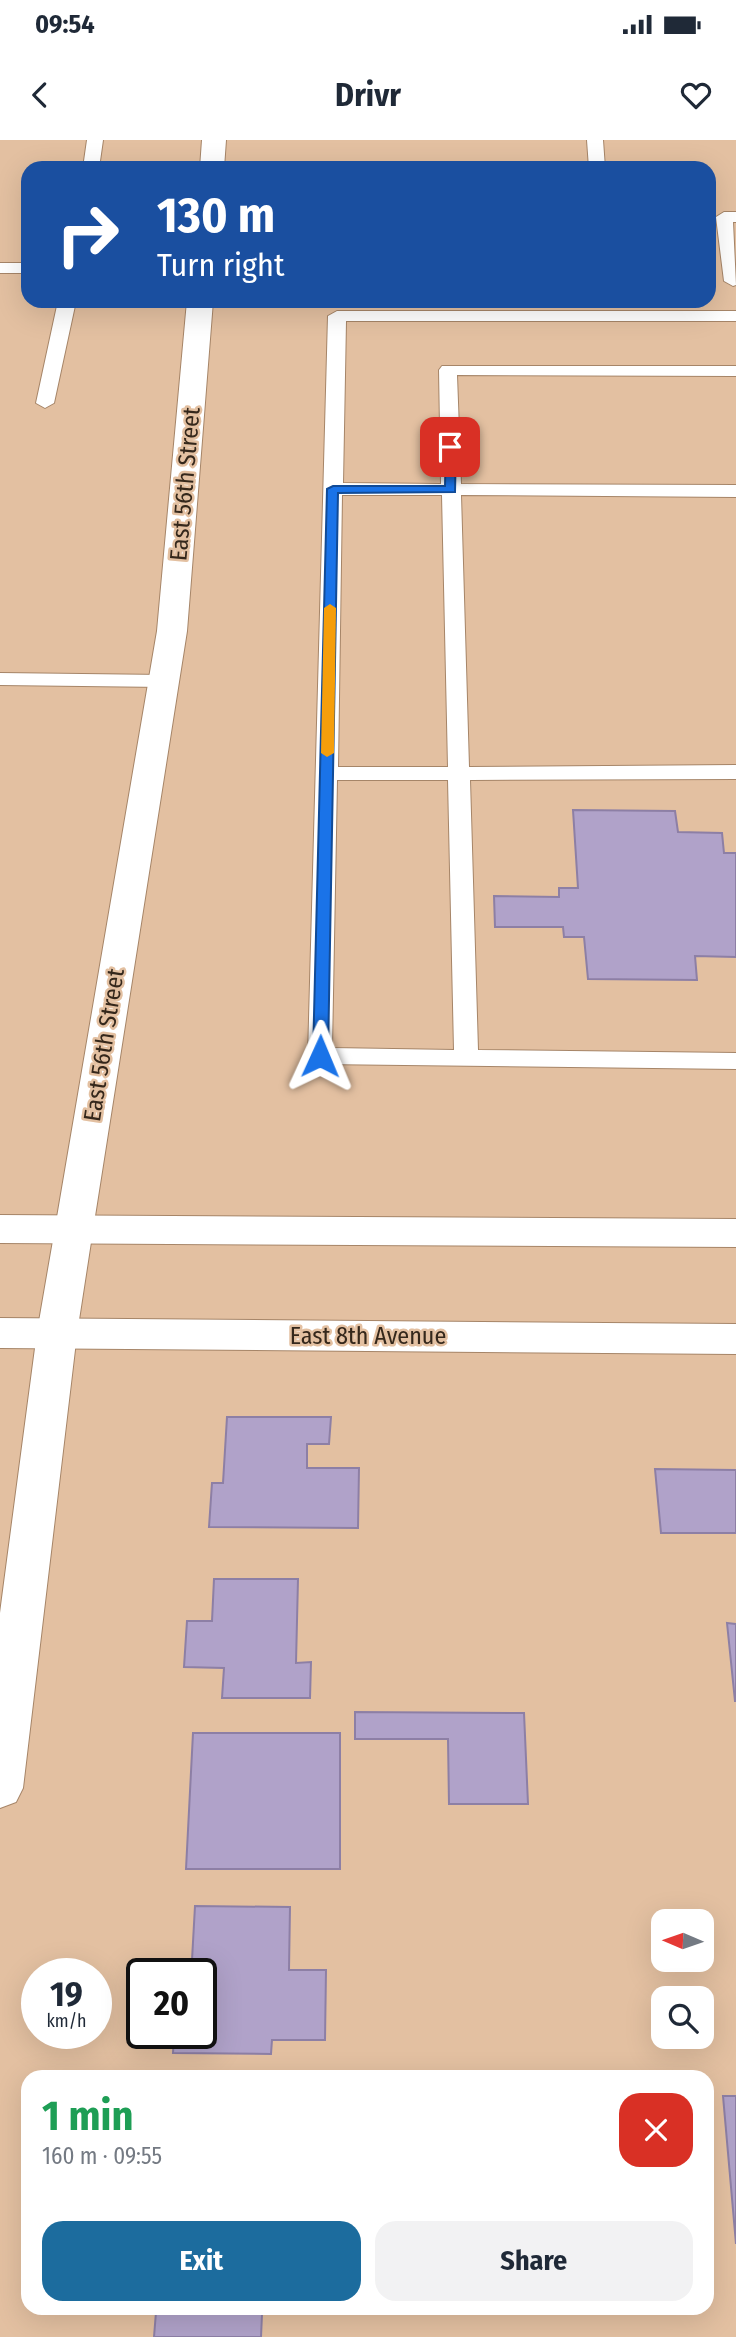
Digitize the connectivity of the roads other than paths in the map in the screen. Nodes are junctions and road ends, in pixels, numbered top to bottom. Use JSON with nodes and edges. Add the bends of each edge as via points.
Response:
{"nodes":[{"id":1,"x":95,"y":140,"type":"edge"},
{"id":2,"x":214,"y":140,"type":"edge"},
{"id":3,"x":595,"y":140,"type":"edge"},
{"id":4,"x":92,"y":161,"type":"edge"},
{"id":5,"x":212,"y":161,"type":"edge"},
{"id":6,"x":596,"y":161,"type":"edge"},
{"id":7,"x":723,"y":217,"type":"edge"},
{"id":8,"x":0,"y":268,"type":"edge"},
{"id":9,"x":21,"y":268,"type":"edge"},
{"id":10,"x":730,"y":281,"type":"edge"},
{"id":11,"x":66,"y":308,"type":"edge"},
{"id":12,"x":199,"y":308,"type":"edge"},
{"id":13,"x":736,"y":316,"type":"edge"},
{"id":14,"x":736,"y":371,"type":"edge"},
{"id":15,"x":46,"y":403,"type":"dead end"},
{"id":16,"x":333,"y":489,"type":"junction"},
{"id":17,"x":451,"y":490,"type":"junction"},
{"id":18,"x":736,"y":491,"type":"edge"},
{"id":19,"x":0,"y":680,"type":"edge"},
{"id":20,"x":164,"y":681,"type":"junction"},
{"id":21,"x":736,"y":772,"type":"edge"},
{"id":22,"x":458,"y":773,"type":"junction"},
{"id":23,"x":327,"y":774,"type":"junction"},
{"id":24,"x":466,"y":1057,"type":"junction"},
{"id":25,"x":736,"y":1060,"type":"edge"},
{"id":26,"x":0,"y":1229,"type":"edge"},
{"id":27,"x":74,"y":1230,"type":"junction"},
{"id":28,"x":736,"y":1233,"type":"edge"},
{"id":29,"x":0,"y":1333,"type":"edge"},
{"id":30,"x":57,"y":1333,"type":"junction"},
{"id":31,"x":736,"y":1339,"type":"edge"},
{"id":32,"x":0,"y":1788,"type":"edge"}],
"edges":[{"from":1,"to":4,"type":"lane"},
{"from":2,"to":5,"type":"street"},
{"from":3,"to":6,"type":"lane"},
{"from":7,"to":10,"type":"lane"},
{"from":8,"to":9,"type":"lane"},
{"from":11,"to":15,"type":"lane"},
{"from":12,"to":20,"type":"street","name":"East 56th Street"},
{"from":13,"to":16,"type":"lane","via":[[337,316]]},
{"from":14,"to":17,"type":"lane","via":[[448,370]]},
{"from":16,"to":17,"type":"lane"},
{"from":16,"to":23,"type":"lane"},
{"from":17,"to":18,"type":"lane"},
{"from":17,"to":22,"type":"lane"},
{"from":19,"to":20,"type":"lane"},
{"from":20,"to":27,"type":"street","name":"East 56th Street"},
{"from":21,"to":22,"type":"lane"},
{"from":22,"to":23,"type":"lane"},
{"from":22,"to":24,"type":"lane"},
{"from":23,"to":24,"type":"lane","via":[[320,1056]]},
{"from":24,"to":25,"type":"lane"},
{"from":26,"to":27,"type":"street"},
{"from":27,"to":28,"type":"street"},
{"from":27,"to":30,"type":"street","name":"East 56th Street"},
{"from":29,"to":30,"type":"street","name":"East 8th Avenue"},
{"from":30,"to":31,"type":"street","name":"East 8th Avenue"},
{"from":30,"to":32,"type":"street","name":"East 56th Street"}]}
